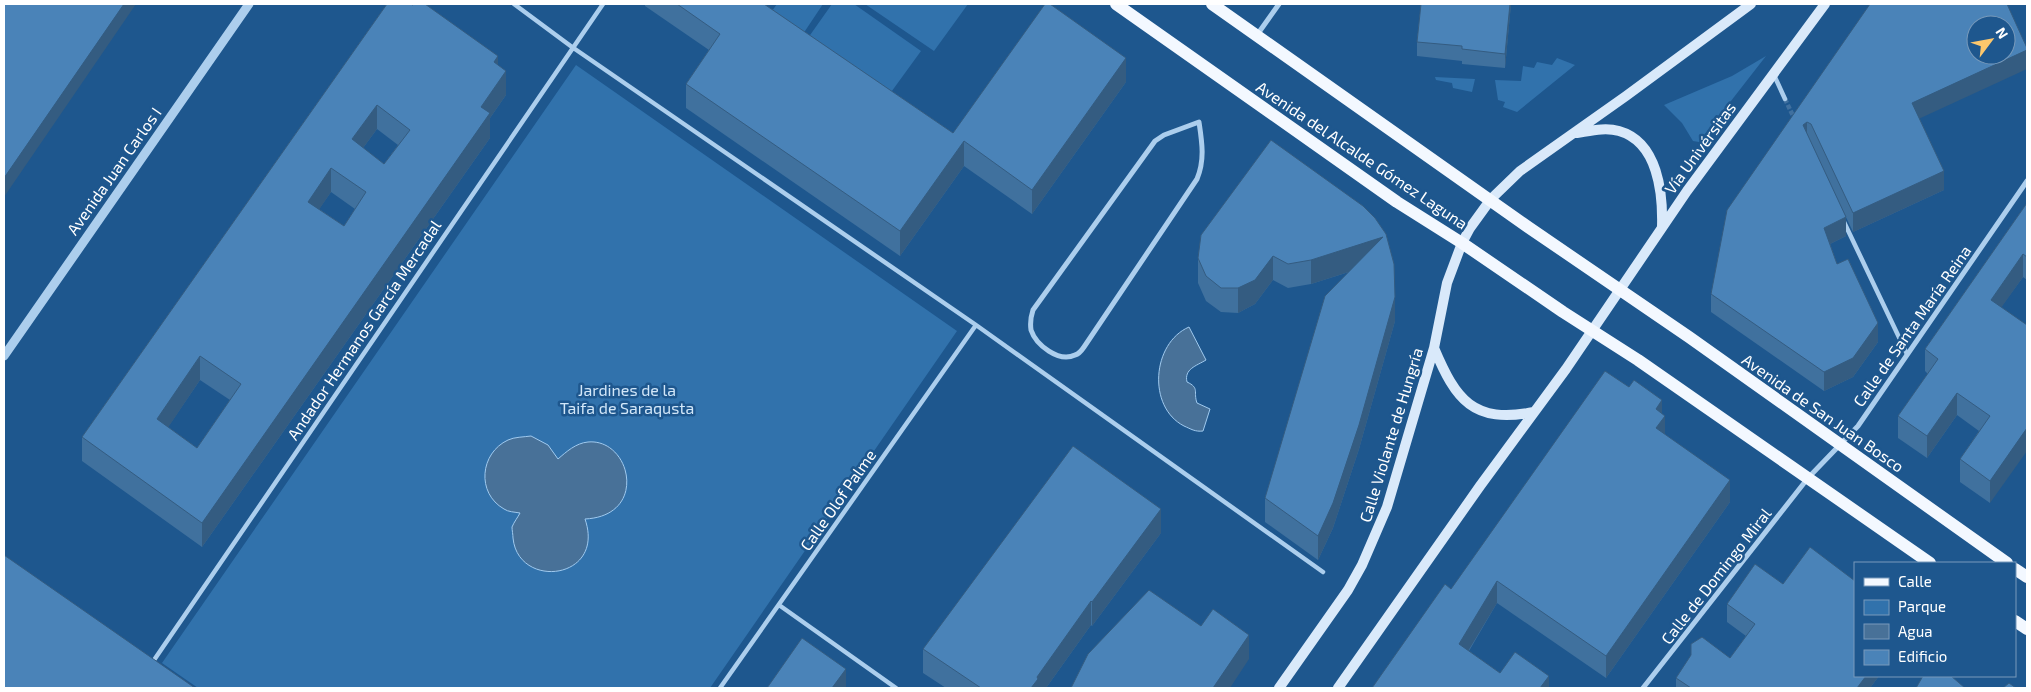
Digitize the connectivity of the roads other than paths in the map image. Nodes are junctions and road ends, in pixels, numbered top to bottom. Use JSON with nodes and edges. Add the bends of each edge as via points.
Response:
{"nodes":[{"id":1,"x":249,"y":4,"type":"edge"},
{"id":2,"x":514,"y":4,"type":"edge"},
{"id":3,"x":603,"y":4,"type":"edge"},
{"id":4,"x":1116,"y":4,"type":"edge"},
{"id":5,"x":1212,"y":4,"type":"edge"},
{"id":6,"x":1279,"y":4,"type":"edge"},
{"id":7,"x":1751,"y":4,"type":"edge"},
{"id":8,"x":1824,"y":4,"type":"edge"},
{"id":9,"x":1257,"y":35,"type":"junction"},
{"id":10,"x":572,"y":47,"type":"junction"},
{"id":11,"x":1773,"y":74,"type":"junction"},
{"id":12,"x":1785,"y":99,"type":"tunnel mouth"},
{"id":13,"x":1199,"y":122,"type":"joint"},
{"id":14,"x":1575,"y":133,"type":"junction"},
{"id":15,"x":2027,"y":180,"type":"edge"},
{"id":16,"x":1491,"y":199,"type":"junction"},
{"id":17,"x":1840,"y":214,"type":"edge"},
{"id":18,"x":1662,"y":228,"type":"junction"},
{"id":19,"x":1462,"y":243,"type":"junction"},
{"id":20,"x":1621,"y":290,"type":"junction"},
{"id":21,"x":976,"y":325,"type":"junction"},
{"id":22,"x":1592,"y":331,"type":"junction"},
{"id":23,"x":1434,"y":348,"type":"junction"},
{"id":24,"x":1907,"y":354,"type":"junction"},
{"id":25,"x":4,"y":356,"type":"edge"},
{"id":26,"x":1534,"y":412,"type":"junction"},
{"id":27,"x":1838,"y":445,"type":"junction"},
{"id":28,"x":1808,"y":478,"type":"junction"},
{"id":29,"x":1929,"y":562,"type":"edge"},
{"id":30,"x":2006,"y":562,"type":"edge"},
{"id":31,"x":2016,"y":570,"type":"edge"},
{"id":32,"x":1323,"y":572,"type":"dead end"},
{"id":33,"x":2027,"y":577,"type":"edge"},
{"id":34,"x":779,"y":605,"type":"junction"},
{"id":35,"x":2016,"y":622,"type":"edge"},
{"id":36,"x":2027,"y":629,"type":"edge"},
{"id":37,"x":147,"y":671,"type":"edge"},
{"id":38,"x":720,"y":688,"type":"edge"},
{"id":39,"x":896,"y":688,"type":"edge"},
{"id":40,"x":1279,"y":688,"type":"edge"},
{"id":41,"x":1338,"y":688,"type":"edge"},
{"id":42,"x":1643,"y":688,"type":"edge"}],
"edges":[{"from":1,"to":25,"type":"street","name":"Avenida Juan Carlos I"},
{"from":2,"to":10,"type":"street"},
{"from":3,"to":10,"type":"street","name":"Andador Hermanos García Mercadal"},
{"from":4,"to":19,"type":"main road","name":"Avenida del Alcalde Gómez Laguna","via":[[1397,202]]},
{"from":5,"to":9,"type":"main road"},
{"from":6,"to":9,"type":"street"},
{"from":7,"to":14,"type":"main road"},
{"from":8,"to":11,"type":"main road","name":"Vía Univérsitas"},
{"from":9,"to":16,"type":"main road"},
{"from":10,"to":21,"type":"street"},
{"from":10,"to":37,"type":"street","name":"Andador Hermanos García Mercadal"},
{"from":11,"to":12,"type":"street"},
{"from":11,"to":18,"type":"main road","name":"Vía Univérsitas"},
{"from":13,"to":13,"type":"street","via":[[1155,141],[1033,310],[1031,329],[1048,350],[1065,357],[1076,355],[1084,348],[1197,179],[1202,156]]},
{"from":14,"to":16,"type":"main road","via":[[1520,171]]},
{"from":14,"to":18,"type":"main road","via":[[1618,131],[1639,143],[1648,153],[1658,178]]},
{"from":15,"to":24,"type":"street","name":"Calle de Santa María Reina"},
{"from":16,"to":19,"type":"main road","name":"Calle Violante de Hungría"},
{"from":16,"to":20,"type":"main road"},
{"from":17,"to":24,"type":"street"},
{"from":18,"to":20,"type":"main road","name":"Vía Univérsitas"},
{"from":19,"to":22,"type":"main road","name":"Avenida del Alcalde Gómez Laguna"},
{"from":19,"to":23,"type":"main road","name":"Calle Violante de Hungría","via":[[1444,292]]},
{"from":20,"to":22,"type":"main road","name":"Vía Univérsitas"},
{"from":20,"to":27,"type":"main road","name":"Avenida de San Juan Bosco"},
{"from":21,"to":32,"type":"street"},
{"from":21,"to":34,"type":"street","name":"Calle Olof Palme"},
{"from":22,"to":26,"type":"main road"},
{"from":22,"to":28,"type":"main road"},
{"from":23,"to":26,"type":"main road","via":[[1450,383],[1462,399],[1475,408],[1508,416]]},
{"from":23,"to":40,"type":"main road","name":"Calle Violante de Hungría","via":[[1387,507],[1362,565]]},
{"from":24,"to":27,"type":"street","name":"Calle de Santa María Reina","via":[[1858,426]]},
{"from":26,"to":41,"type":"main road"},
{"from":27,"to":28,"type":"street","name":"Calle de Santa María Reina"},
{"from":27,"to":30,"type":"main road","name":"Avenida de San Juan Bosco"},
{"from":28,"to":29,"type":"main road"},
{"from":28,"to":42,"type":"street","name":"Calle de Domingo Miral"},
{"from":31,"to":33,"type":"main road"},
{"from":34,"to":38,"type":"street","name":"Calle Olof Palme"},
{"from":34,"to":39,"type":"street"},
{"from":35,"to":36,"type":"main road"}]}
